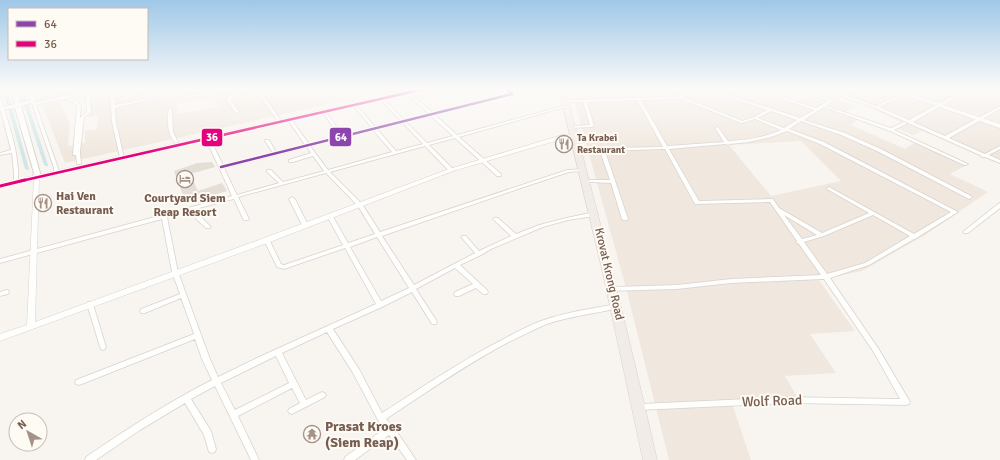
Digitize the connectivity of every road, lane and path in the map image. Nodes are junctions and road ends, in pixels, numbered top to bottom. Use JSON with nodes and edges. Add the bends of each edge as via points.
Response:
{"nodes":[{"id":1,"x":2,"y":110,"type":"edge"},
{"id":2,"x":19,"y":110,"type":"edge"},
{"id":3,"x":36,"y":110,"type":"edge"},
{"id":4,"x":79,"y":110,"type":"edge"},
{"id":5,"x":89,"y":110,"type":"edge"},
{"id":6,"x":114,"y":110,"type":"edge"},
{"id":7,"x":170,"y":110,"type":"edge"},
{"id":8,"x":272,"y":110,"type":"edge"},
{"id":9,"x":321,"y":110,"type":"edge"},
{"id":10,"x":329,"y":110,"type":"edge"},
{"id":11,"x":360,"y":110,"type":"edge"},
{"id":12,"x":394,"y":110,"type":"edge"},
{"id":13,"x":428,"y":110,"type":"edge"},
{"id":14,"x":446,"y":110,"type":"edge"},
{"id":15,"x":544,"y":110,"type":"edge"},
{"id":16,"x":568,"y":110,"type":"edge"},
{"id":17,"x":588,"y":110,"type":"edge"},
{"id":18,"x":645,"y":110,"type":"edge"},
{"id":19,"x":714,"y":110,"type":"edge"},
{"id":20,"x":770,"y":110,"type":"edge"},
{"id":21,"x":771,"y":110,"type":"edge"},
{"id":22,"x":817,"y":110,"type":"edge"},
{"id":23,"x":836,"y":110,"type":"edge"},
{"id":24,"x":885,"y":110,"type":"edge"},
{"id":25,"x":931,"y":110,"type":"edge"},
{"id":26,"x":953,"y":110,"type":"edge"},
{"id":27,"x":994,"y":110,"type":"edge"},
{"id":28,"x":324,"y":112,"type":"junction"},
{"id":29,"x":432,"y":114,"type":"junction"},
{"id":30,"x":755,"y":118,"type":"junction"},
{"id":31,"x":978,"y":119,"type":"junction"},
{"id":32,"x":279,"y":120,"type":"junction"},
{"id":33,"x":290,"y":120,"type":"junction"},
{"id":34,"x":799,"y":120,"type":"junction"},
{"id":35,"x":403,"y":121,"type":"junction"},
{"id":36,"x":907,"y":122,"type":"junction"},
{"id":37,"x":1000,"y":126,"type":"edge"},
{"id":38,"x":374,"y":128,"type":"junction"},
{"id":39,"x":717,"y":128,"type":"dead end"},
{"id":40,"x":785,"y":129,"type":"junction"},
{"id":41,"x":891,"y":130,"type":"junction"},
{"id":42,"x":573,"y":132,"type":"junction"},
{"id":43,"x":342,"y":136,"type":"junction"},
{"id":44,"x":457,"y":136,"type":"junction"},
{"id":45,"x":944,"y":138,"type":"junction"},
{"id":46,"x":208,"y":139,"type":"junction"},
{"id":47,"x":267,"y":141,"type":"dead end"},
{"id":48,"x":176,"y":142,"type":"junction"},
{"id":49,"x":426,"y":144,"type":"junction"},
{"id":50,"x":728,"y":144,"type":"junction"},
{"id":51,"x":308,"y":145,"type":"junction"},
{"id":52,"x":1000,"y":147,"type":"edge"},
{"id":53,"x":665,"y":148,"type":"junction"},
{"id":54,"x":602,"y":149,"type":"junction"},
{"id":55,"x":578,"y":150,"type":"junction"},
{"id":56,"x":13,"y":151,"type":"junction"},
{"id":57,"x":394,"y":152,"type":"junction"},
{"id":58,"x":275,"y":153,"type":"junction"},
{"id":59,"x":0,"y":154,"type":"edge"},
{"id":60,"x":314,"y":154,"type":"junction"},
{"id":61,"x":122,"y":156,"type":"junction"},
{"id":62,"x":984,"y":156,"type":"junction"},
{"id":63,"x":79,"y":160,"type":"junction"},
{"id":64,"x":483,"y":160,"type":"junction"},
{"id":65,"x":291,"y":161,"type":"dead end"},
{"id":66,"x":1000,"y":162,"type":"edge"},
{"id":67,"x":966,"y":164,"type":"dead end"},
{"id":68,"x":221,"y":167,"type":"junction"},
{"id":69,"x":451,"y":170,"type":"junction"},
{"id":70,"x":583,"y":170,"type":"junction"},
{"id":71,"x":56,"y":171,"type":"junction"},
{"id":72,"x":269,"y":171,"type":"dead end"},
{"id":73,"x":326,"y":171,"type":"junction"},
{"id":74,"x":37,"y":175,"type":"junction"},
{"id":75,"x":499,"y":175,"type":"dead end"},
{"id":76,"x":17,"y":180,"type":"junction"},
{"id":77,"x":0,"y":181,"type":"edge"},
{"id":78,"x":586,"y":181,"type":"junction"},
{"id":79,"x":612,"y":182,"type":"junction"},
{"id":80,"x":281,"y":183,"type":"junction"},
{"id":81,"x":0,"y":186,"type":"edge"},
{"id":82,"x":829,"y":188,"type":"dead end"},
{"id":83,"x":236,"y":196,"type":"junction"},
{"id":84,"x":970,"y":196,"type":"dead end"},
{"id":85,"x":292,"y":199,"type":"dead end"},
{"id":86,"x":1000,"y":204,"type":"edge"},
{"id":87,"x":360,"y":205,"type":"junction"},
{"id":88,"x":196,"y":207,"type":"junction"},
{"id":89,"x":776,"y":208,"type":"junction"},
{"id":90,"x":993,"y":210,"type":"junction"},
{"id":91,"x":1000,"y":212,"type":"edge"},
{"id":92,"x":873,"y":213,"type":"junction"},
{"id":93,"x":595,"y":214,"type":"junction"},
{"id":94,"x":164,"y":216,"type":"junction"},
{"id":95,"x":330,"y":216,"type":"junction"},
{"id":96,"x":246,"y":219,"type":"dead end"},
{"id":97,"x":496,"y":219,"type":"dead end"},
{"id":98,"x":625,"y":219,"type":"dead end"},
{"id":99,"x":305,"y":225,"type":"junction"},
{"id":100,"x":208,"y":227,"type":"dead end"},
{"id":101,"x":966,"y":232,"type":"dead end"},
{"id":102,"x":379,"y":235,"type":"junction"},
{"id":103,"x":515,"y":236,"type":"junction"},
{"id":104,"x":822,"y":236,"type":"junction"},
{"id":105,"x":464,"y":237,"type":"dead end"},
{"id":106,"x":915,"y":237,"type":"junction"},
{"id":107,"x":267,"y":240,"type":"junction"},
{"id":108,"x":799,"y":242,"type":"junction"},
{"id":109,"x":347,"y":247,"type":"junction"},
{"id":110,"x":34,"y":251,"type":"junction"},
{"id":111,"x":479,"y":254,"type":"junction"},
{"id":112,"x":0,"y":261,"type":"edge"},
{"id":113,"x":457,"y":266,"type":"junction"},
{"id":114,"x":175,"y":272,"type":"junction"},
{"id":115,"x":826,"y":277,"type":"junction"},
{"id":116,"x":477,"y":285,"type":"junction"},
{"id":117,"x":412,"y":289,"type":"junction"},
{"id":118,"x":612,"y":289,"type":"junction"},
{"id":119,"x":485,"y":292,"type":"dead end"},
{"id":120,"x":457,"y":294,"type":"dead end"},
{"id":121,"x":183,"y":295,"type":"junction"},
{"id":122,"x":90,"y":304,"type":"junction"},
{"id":123,"x":380,"y":305,"type":"junction"},
{"id":124,"x":616,"y":306,"type":"junction"},
{"id":125,"x":143,"y":311,"type":"dead end"},
{"id":126,"x":434,"y":322,"type":"dead end"},
{"id":127,"x":31,"y":327,"type":"junction"},
{"id":128,"x":329,"y":329,"type":"junction"},
{"id":129,"x":197,"y":335,"type":"junction"},
{"id":130,"x":0,"y":338,"type":"edge"},
{"id":131,"x":102,"y":347,"type":"dead end"},
{"id":132,"x":278,"y":353,"type":"junction"},
{"id":133,"x":79,"y":382,"type":"dead end"},
{"id":134,"x":216,"y":382,"type":"junction"},
{"id":135,"x":293,"y":384,"type":"junction"},
{"id":136,"x":322,"y":395,"type":"dead end"},
{"id":137,"x":186,"y":398,"type":"junction"},
{"id":138,"x":304,"y":404,"type":"junction"},
{"id":139,"x":638,"y":407,"type":"junction"},
{"id":140,"x":292,"y":411,"type":"dead end"},
{"id":141,"x":233,"y":416,"type":"junction"},
{"id":142,"x":381,"y":418,"type":"junction"},
{"id":143,"x":390,"y":429,"type":"junction"},
{"id":144,"x":212,"y":449,"type":"dead end"},
{"id":145,"x":89,"y":460,"type":"edge"},
{"id":146,"x":255,"y":460,"type":"edge"},
{"id":147,"x":348,"y":460,"type":"edge"},
{"id":148,"x":412,"y":460,"type":"edge"},
{"id":149,"x":650,"y":460,"type":"edge"}],
"edges":[{"from":1,"to":56,"type":"street"},
{"from":2,"to":74,"type":"main road"},
{"from":3,"to":71,"type":"street"},
{"from":4,"to":63,"type":"street","via":[[75,157]]},
{"from":5,"to":63,"type":"street","via":[[82,118]]},
{"from":6,"to":61,"type":"street"},
{"from":7,"to":48,"type":"street","via":[[171,132]]},
{"from":8,"to":32,"type":"street"},
{"from":9,"to":32,"type":"main road"},
{"from":10,"to":28,"type":"main road"},
{"from":11,"to":38,"type":"street"},
{"from":12,"to":35,"type":"street"},
{"from":13,"to":29,"type":"street"},
{"from":14,"to":29,"type":"street"},
{"from":15,"to":44,"type":"street"},
{"from":16,"to":42,"type":"highway","name":"Krovat Krong Road"},
{"from":17,"to":42,"type":"street","via":[[592,126]]},
{"from":18,"to":53,"type":"street"},
{"from":19,"to":30,"type":"street","via":[[744,122]]},
{"from":20,"to":30,"type":"street"},
{"from":21,"to":34,"type":"street"},
{"from":22,"to":34,"type":"street"},
{"from":23,"to":41,"type":"street"},
{"from":24,"to":36,"type":"street"},
{"from":25,"to":36,"type":"street"},
{"from":26,"to":31,"type":"street"},
{"from":27,"to":31,"type":"street"},
{"from":28,"to":33,"type":"main road"},
{"from":28,"to":43,"type":"street"},
{"from":29,"to":35,"type":"street"},
{"from":29,"to":44,"type":"street"},
{"from":30,"to":40,"type":"street"},
{"from":31,"to":37,"type":"street"},
{"from":31,"to":45,"type":"street"},
{"from":32,"to":33,"type":"main road"},
{"from":32,"to":46,"type":"main road"},
{"from":32,"to":48,"type":"main road"},
{"from":33,"to":51,"type":"street"},
{"from":34,"to":40,"type":"street"},
{"from":34,"to":84,"type":"street","via":[[843,134],[880,150]]},
{"from":35,"to":38,"type":"street"},
{"from":35,"to":49,"type":"street"},
{"from":36,"to":41,"type":"street"},
{"from":36,"to":45,"type":"street"},
{"from":38,"to":43,"type":"street"},
{"from":38,"to":57,"type":"street"},
{"from":39,"to":50,"type":"street"},
{"from":40,"to":50,"type":"street","via":[[765,138]]},
{"from":40,"to":106,"type":"street","via":[[822,143],[955,211]]},
{"from":41,"to":67,"type":"street"},
{"from":42,"to":55,"type":"highway","name":"Krovat Krong Road"},
{"from":42,"to":64,"type":"street"},
{"from":43,"to":51,"type":"street"},
{"from":44,"to":49,"type":"street"},
{"from":44,"to":64,"type":"street"},
{"from":45,"to":62,"type":"street"},
{"from":46,"to":61,"type":"main road"},
{"from":46,"to":68,"type":"street"},
{"from":47,"to":58,"type":"street"},
{"from":48,"to":61,"type":"main road"},
{"from":49,"to":57,"type":"street"},
{"from":49,"to":69,"type":"street"},
{"from":50,"to":53,"type":"street"},
{"from":51,"to":58,"type":"street"},
{"from":51,"to":60,"type":"street"},
{"from":52,"to":62,"type":"street"},
{"from":53,"to":54,"type":"street"},
{"from":53,"to":89,"type":"street","via":[[696,203],[771,200]]},
{"from":54,"to":55,"type":"street"},
{"from":54,"to":79,"type":"street"},
{"from":55,"to":70,"type":"highway","name":"Krovat Krong Road"},
{"from":56,"to":59,"type":"street"},
{"from":56,"to":76,"type":"street"},
{"from":57,"to":73,"type":"street"},
{"from":58,"to":68,"type":"street"},
{"from":60,"to":65,"type":"street"},
{"from":60,"to":73,"type":"street"},
{"from":61,"to":63,"type":"main road"},
{"from":61,"to":71,"type":"main road"},
{"from":62,"to":66,"type":"street"},
{"from":63,"to":71,"type":"main road"},
{"from":64,"to":69,"type":"street"},
{"from":64,"to":75,"type":"street"},
{"from":68,"to":83,"type":"street"},
{"from":69,"to":87,"type":"street"},
{"from":70,"to":78,"type":"highway","name":"Krovat Krong Road"},
{"from":70,"to":102,"type":"street","via":[[563,173]]},
{"from":71,"to":74,"type":"main road"},
{"from":72,"to":80,"type":"street"},
{"from":73,"to":80,"type":"street"},
{"from":73,"to":87,"type":"street"},
{"from":74,"to":76,"type":"main road"},
{"from":74,"to":110,"type":"street"},
{"from":76,"to":77,"type":"main road"},
{"from":76,"to":81,"type":"main road"},
{"from":78,"to":79,"type":"street"},
{"from":78,"to":93,"type":"highway","name":"Krovat Krong Road"},
{"from":79,"to":98,"type":"street"},
{"from":80,"to":83,"type":"street"},
{"from":82,"to":92,"type":"street"},
{"from":83,"to":88,"type":"street"},
{"from":83,"to":96,"type":"street"},
{"from":85,"to":99,"type":"street"},
{"from":86,"to":90,"type":"street"},
{"from":87,"to":95,"type":"street"},
{"from":87,"to":102,"type":"street"},
{"from":88,"to":94,"type":"street"},
{"from":88,"to":100,"type":"street","via":[[199,219]]},
{"from":89,"to":104,"type":"street"},
{"from":89,"to":108,"type":"street"},
{"from":90,"to":91,"type":"street"},
{"from":90,"to":101,"type":"street"},
{"from":92,"to":104,"type":"street"},
{"from":92,"to":106,"type":"street"},
{"from":93,"to":103,"type":"street","via":[[564,220]]},
{"from":93,"to":118,"type":"highway","name":"Krovat Krong Road"},
{"from":94,"to":110,"type":"street"},
{"from":94,"to":114,"type":"street"},
{"from":95,"to":99,"type":"street"},
{"from":95,"to":109,"type":"street"},
{"from":97,"to":103,"type":"street"},
{"from":99,"to":107,"type":"street"},
{"from":102,"to":109,"type":"street"},
{"from":102,"to":117,"type":"street"},
{"from":103,"to":111,"type":"street"},
{"from":104,"to":108,"type":"street"},
{"from":105,"to":111,"type":"street"},
{"from":106,"to":115,"type":"street","via":[[867,264]]},
{"from":107,"to":109,"type":"street","via":[[280,267]]},
{"from":107,"to":114,"type":"street"},
{"from":108,"to":115,"type":"street"},
{"from":109,"to":123,"type":"street"},
{"from":110,"to":112,"type":"street"},
{"from":110,"to":127,"type":"street"},
{"from":111,"to":113,"type":"street"},
{"from":113,"to":116,"type":"street"},
{"from":113,"to":117,"type":"street"},
{"from":114,"to":121,"type":"street"},
{"from":114,"to":122,"type":"street"},
{"from":115,"to":118,"type":"street"},
{"from":115,"to":139,"type":"street","name":"Wolf Road","via":[[891,374],[906,402],[788,400]]},
{"from":116,"to":119,"type":"street"},
{"from":116,"to":120,"type":"street"},
{"from":117,"to":123,"type":"street"},
{"from":117,"to":126,"type":"street"},
{"from":118,"to":124,"type":"highway","name":"Krovat Krong Road"},
{"from":121,"to":125,"type":"street"},
{"from":121,"to":129,"type":"street"},
{"from":122,"to":127,"type":"street"},
{"from":122,"to":131,"type":"street"},
{"from":123,"to":128,"type":"street"},
{"from":124,"to":139,"type":"highway","name":"Krovat Krong Road"},
{"from":124,"to":142,"type":"street","via":[[566,316],[534,327],[478,356]]},
{"from":127,"to":130,"type":"street"},
{"from":128,"to":132,"type":"street"},
{"from":128,"to":142,"type":"street","via":[[356,371]]},
{"from":129,"to":133,"type":"street"},
{"from":129,"to":134,"type":"street"},
{"from":132,"to":134,"type":"street"},
{"from":132,"to":135,"type":"street"},
{"from":134,"to":137,"type":"street"},
{"from":134,"to":141,"type":"street"},
{"from":135,"to":138,"type":"street"},
{"from":135,"to":141,"type":"street"},
{"from":136,"to":138,"type":"street"},
{"from":137,"to":144,"type":"street","via":[[208,434]]},
{"from":137,"to":145,"type":"street"},
{"from":138,"to":140,"type":"street"},
{"from":139,"to":149,"type":"highway","name":"Krovat Krong Road"},
{"from":141,"to":146,"type":"street"},
{"from":142,"to":143,"type":"street"},
{"from":143,"to":147,"type":"street"},
{"from":143,"to":148,"type":"street"}]}
